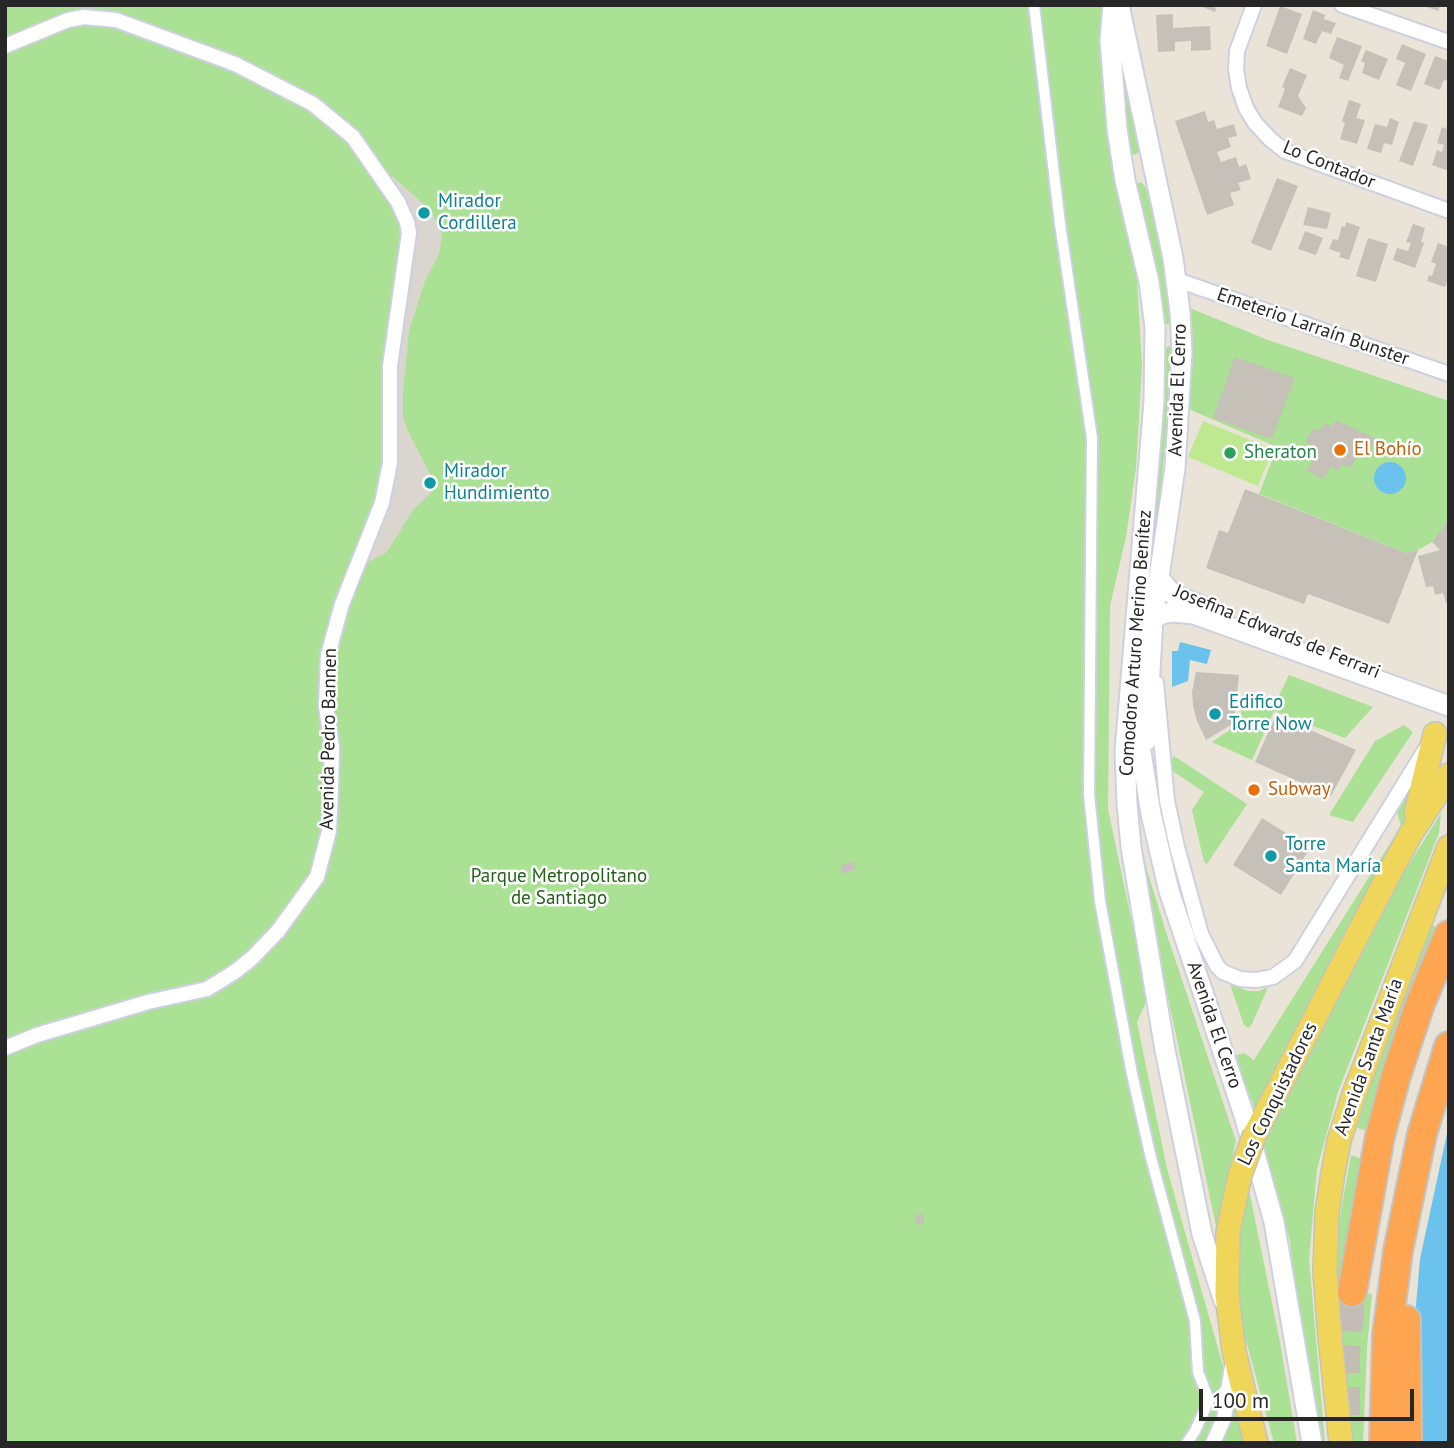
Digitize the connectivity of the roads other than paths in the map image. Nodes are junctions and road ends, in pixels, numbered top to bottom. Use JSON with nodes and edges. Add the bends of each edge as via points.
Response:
{"nodes":[{"id":1,"x":1034,"y":5,"type":"edge"},
{"id":2,"x":1113,"y":5,"type":"edge"},
{"id":3,"x":1119,"y":5,"type":"edge"},
{"id":4,"x":1254,"y":5,"type":"edge"},
{"id":5,"x":1342,"y":5,"type":"edge"},
{"id":6,"x":1449,"y":42,"type":"edge"},
{"id":7,"x":5,"y":46,"type":"edge"},
{"id":8,"x":1147,"y":136,"type":"junction"},
{"id":9,"x":1119,"y":144,"type":"junction"},
{"id":10,"x":1125,"y":180,"type":"junction"},
{"id":11,"x":1155,"y":180,"type":"junction"},
{"id":12,"x":1449,"y":211,"type":"edge"},
{"id":13,"x":1177,"y":280,"type":"junction"},
{"id":14,"x":1449,"y":374,"type":"edge"},
{"id":15,"x":1159,"y":578,"type":"junction"},
{"id":16,"x":1153,"y":618,"type":"junction"},
{"id":17,"x":1134,"y":633,"type":"junction"},
{"id":18,"x":1151,"y":652,"type":"junction"},
{"id":19,"x":1132,"y":671,"type":"junction"},
{"id":20,"x":1396,"y":687,"type":"junction"},
{"id":21,"x":1449,"y":706,"type":"edge"},
{"id":22,"x":1449,"y":713,"type":"edge"},
{"id":23,"x":1435,"y":734,"type":"junction"},
{"id":24,"x":1144,"y":774,"type":"junction"},
{"id":25,"x":1449,"y":775,"type":"edge"},
{"id":26,"x":1410,"y":835,"type":"junction"},
{"id":27,"x":1449,"y":847,"type":"edge"},
{"id":28,"x":1449,"y":935,"type":"edge"},
{"id":29,"x":1449,"y":1046,"type":"edge"},
{"id":30,"x":5,"y":1048,"type":"edge"},
{"id":31,"x":1407,"y":1198,"type":"junction"},
{"id":32,"x":1353,"y":1292,"type":"tunnel mouth"},
{"id":33,"x":1229,"y":1315,"type":"junction"},
{"id":34,"x":1234,"y":1351,"type":"junction"},
{"id":35,"x":1186,"y":1443,"type":"edge"},
{"id":36,"x":1213,"y":1443,"type":"edge"},
{"id":37,"x":1256,"y":1443,"type":"edge"},
{"id":38,"x":1312,"y":1443,"type":"edge"},
{"id":39,"x":1342,"y":1443,"type":"edge"},
{"id":40,"x":1384,"y":1443,"type":"edge"},
{"id":41,"x":1407,"y":1443,"type":"edge"}],
"edges":[{"from":1,"to":35,"type":"street","via":[[1092,438],[1089,794],[1100,901],[1132,1074],[1195,1321],[1198,1372],[1209,1400]]},
{"from":2,"to":9,"type":"street","name":"Comodoro Arturo Merino Benítez","via":[[1111,79]]},
{"from":3,"to":8,"type":"street","name":"Avenida El Cerro"},
{"from":4,"to":12,"type":"street","name":"Lo Contador","via":[[1237,51],[1236,68],[1246,108],[1270,139],[1285,151]]},
{"from":5,"to":6,"type":"street"},
{"from":7,"to":30,"type":"street","name":"Avenida Pedro Bannen","via":[[84,17],[117,20],[235,64],[313,104],[354,137],[398,202],[409,233],[390,366],[390,463],[382,503],[342,604],[328,655],[329,831],[317,877],[261,949],[207,989],[148,1002]]},
{"from":8,"to":9,"type":"street","via":[[1144,147],[1134,153]]},
{"from":8,"to":11,"type":"street","name":"Avenida El Cerro"},
{"from":9,"to":10,"type":"street","name":"Comodoro Arturo Merino Benítez"},
{"from":10,"to":11,"type":"street","via":[[1143,171]]},
{"from":10,"to":17,"type":"street","name":"Comodoro Arturo Merino Benítez","via":[[1155,327],[1154,402]]},
{"from":11,"to":13,"type":"street","name":"Avenida El Cerro"},
{"from":13,"to":14,"type":"street","name":"Emeterio Larraín Bunster"},
{"from":13,"to":15,"type":"street","name":"Avenida El Cerro","via":[[1180,397]]},
{"from":15,"to":16,"type":"street","name":"Avenida El Cerro"},
{"from":15,"to":20,"type":"street","name":"Josefina Edwards de Ferrari","via":[[1182,599],[1378,670]]},
{"from":16,"to":17,"type":"street","name":"Josefina Edwards de Ferrari"},
{"from":16,"to":18,"type":"street","name":"Avenida El Cerro"},
{"from":16,"to":20,"type":"street","name":"Josefina Edwards de Ferrari","via":[[1173,612],[1194,614]]},
{"from":17,"to":19,"type":"street","name":"Comodoro Arturo Merino Benítez"},
{"from":18,"to":23,"type":"street","name":"Avenida El Cerro","via":[[1171,824],[1201,934],[1217,965],[1232,977],[1256,981],[1281,973],[1295,961]]},
{"from":18,"to":24,"type":"street","name":"Avenida El Cerro"},
{"from":19,"to":24,"type":"street","name":"Avenida El Cerro"},
{"from":19,"to":33,"type":"street","name":"Comodoro Arturo Merino Benítez","via":[[1124,775],[1131,847],[1194,1196]]},
{"from":20,"to":21,"type":"street","name":"Josefina Edwards de Ferrari"},
{"from":22,"to":23,"type":"street"},
{"from":23,"to":26,"type":"main road"},
{"from":24,"to":38,"type":"street","name":"Avenida El Cerro","via":[[1169,891],[1268,1196]]},
{"from":25,"to":26,"type":"main road","name":"Los Conquistadores"},
{"from":26,"to":33,"type":"main road","name":"Los Conquistadores","bridge":true,"via":[[1255,1134],[1231,1213],[1226,1274]]},
{"from":27,"to":39,"type":"main road","name":"Avenida Santa María","via":[[1351,1102],[1333,1173],[1325,1272]]},
{"from":28,"to":32,"type":"highway","via":[[1396,1076],[1380,1136]]},
{"from":29,"to":31,"type":"highway"},
{"from":31,"to":40,"type":"highway","via":[[1387,1335]]},
{"from":31,"to":41,"type":"highway"},
{"from":33,"to":34,"type":"main road","name":"Los Conquistadores"},
{"from":34,"to":36,"type":"street","via":[[1224,1418]]},
{"from":34,"to":37,"type":"main road","name":"Los Conquistadores"}]}
